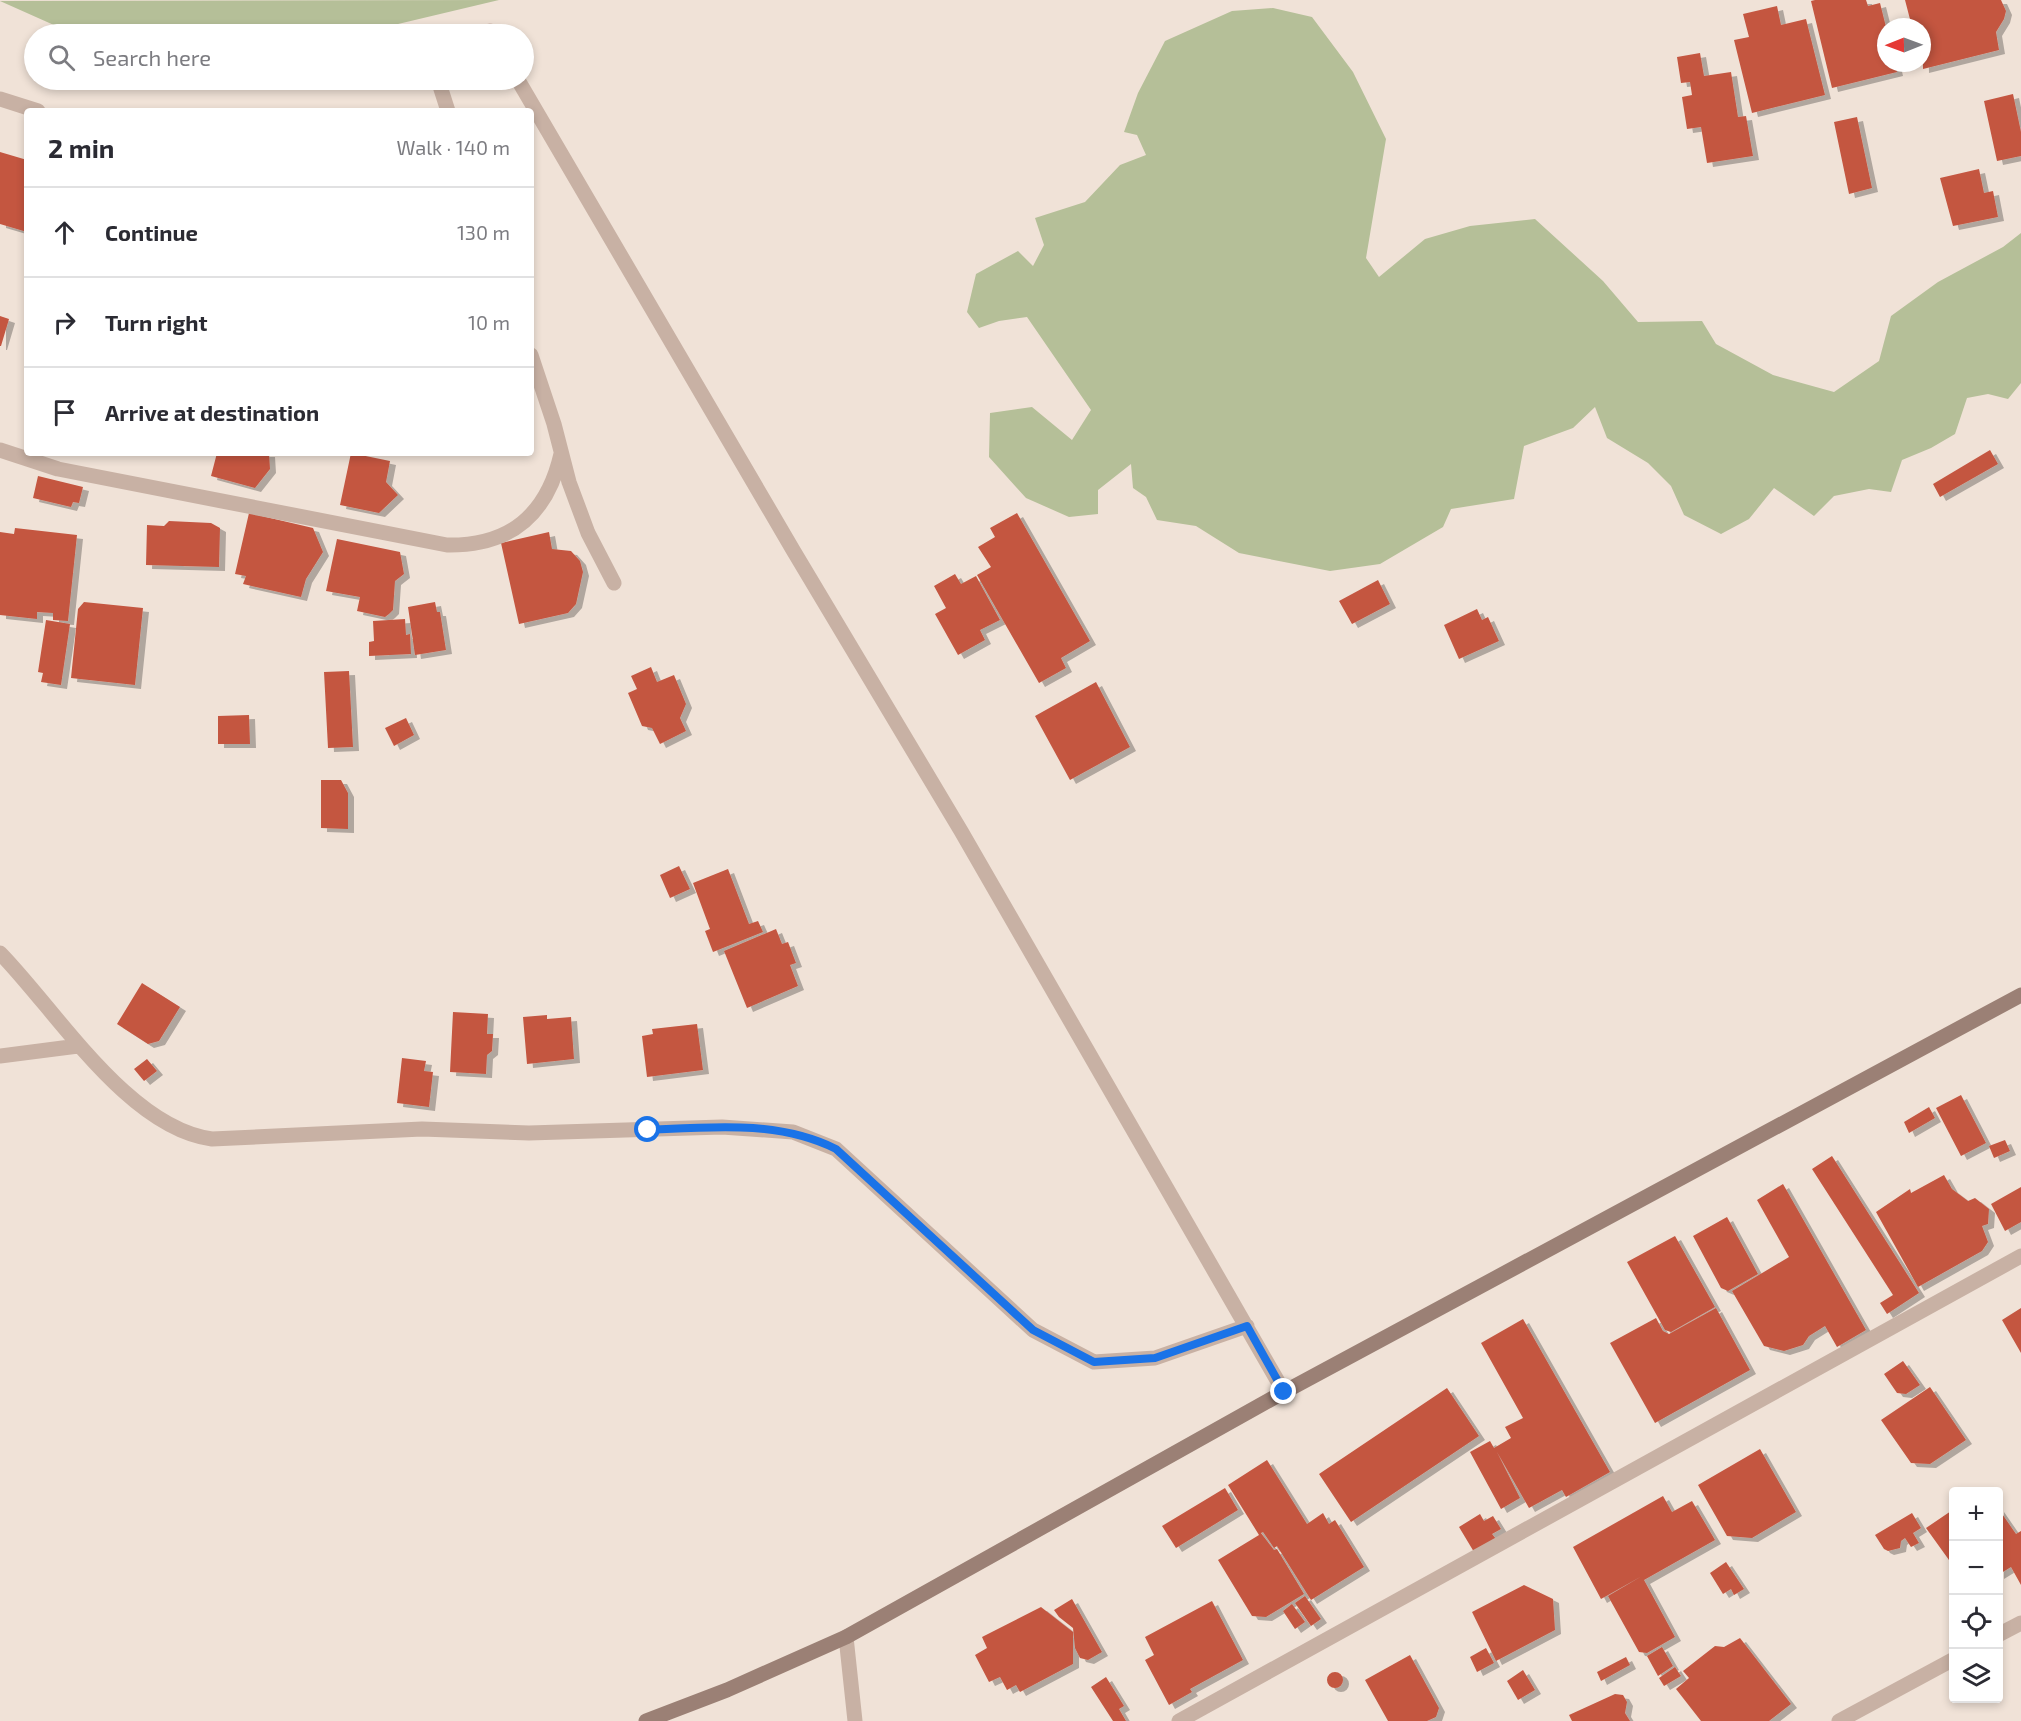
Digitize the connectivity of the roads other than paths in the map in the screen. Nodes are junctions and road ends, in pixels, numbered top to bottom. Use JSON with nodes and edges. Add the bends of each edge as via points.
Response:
{"nodes":[{"id":1,"x":441,"y":90,"type":"edge"},
{"id":2,"x":524,"y":90,"type":"edge"},
{"id":3,"x":0,"y":99,"type":"edge"},
{"id":4,"x":28,"y":108,"type":"edge"},
{"id":5,"x":447,"y":108,"type":"edge"},
{"id":6,"x":534,"y":365,"type":"edge"},
{"id":7,"x":0,"y":450,"type":"edge"},
{"id":8,"x":561,"y":454,"type":"junction"},
{"id":9,"x":614,"y":583,"type":"dead end"},
{"id":10,"x":0,"y":953,"type":"edge"},
{"id":11,"x":2021,"y":995,"type":"edge"},
{"id":12,"x":78,"y":1046,"type":"junction"},
{"id":13,"x":0,"y":1056,"type":"edge"},
{"id":14,"x":2021,"y":1257,"type":"edge"},
{"id":15,"x":1247,"y":1326,"type":"junction"},
{"id":16,"x":1284,"y":1392,"type":"junction"},
{"id":17,"x":2021,"y":1623,"type":"edge"},
{"id":18,"x":2003,"y":1632,"type":"edge"},
{"id":19,"x":846,"y":1637,"type":"junction"},
{"id":20,"x":1949,"y":1661,"type":"edge"},
{"id":21,"x":646,"y":1721,"type":"edge"},
{"id":22,"x":855,"y":1721,"type":"edge"},
{"id":23,"x":1179,"y":1721,"type":"edge"},
{"id":24,"x":1839,"y":1721,"type":"edge"}],
"edges":[{"from":1,"to":5,"type":"street"},
{"from":2,"to":15,"type":"street","via":[[961,831]]},
{"from":3,"to":4,"type":"street"},
{"from":6,"to":8,"type":"street"},
{"from":7,"to":8,"type":"street","via":[[58,469],[447,545],[467,545],[507,533],[528,521],[556,478]]},
{"from":8,"to":9,"type":"street","via":[[588,533]]},
{"from":10,"to":12,"type":"street"},
{"from":11,"to":16,"type":"main road"},
{"from":12,"to":13,"type":"street"},
{"from":12,"to":15,"type":"street","via":[[145,1109],[191,1136],[212,1139],[422,1129],[529,1133],[722,1127],[793,1132],[836,1149],[1033,1330],[1094,1362],[1155,1358]]},
{"from":14,"to":23,"type":"street"},
{"from":15,"to":16,"type":"street"},
{"from":16,"to":19,"type":"main road"},
{"from":17,"to":18,"type":"street"},
{"from":19,"to":21,"type":"main road"},
{"from":19,"to":22,"type":"street"},
{"from":20,"to":24,"type":"street"}]}
